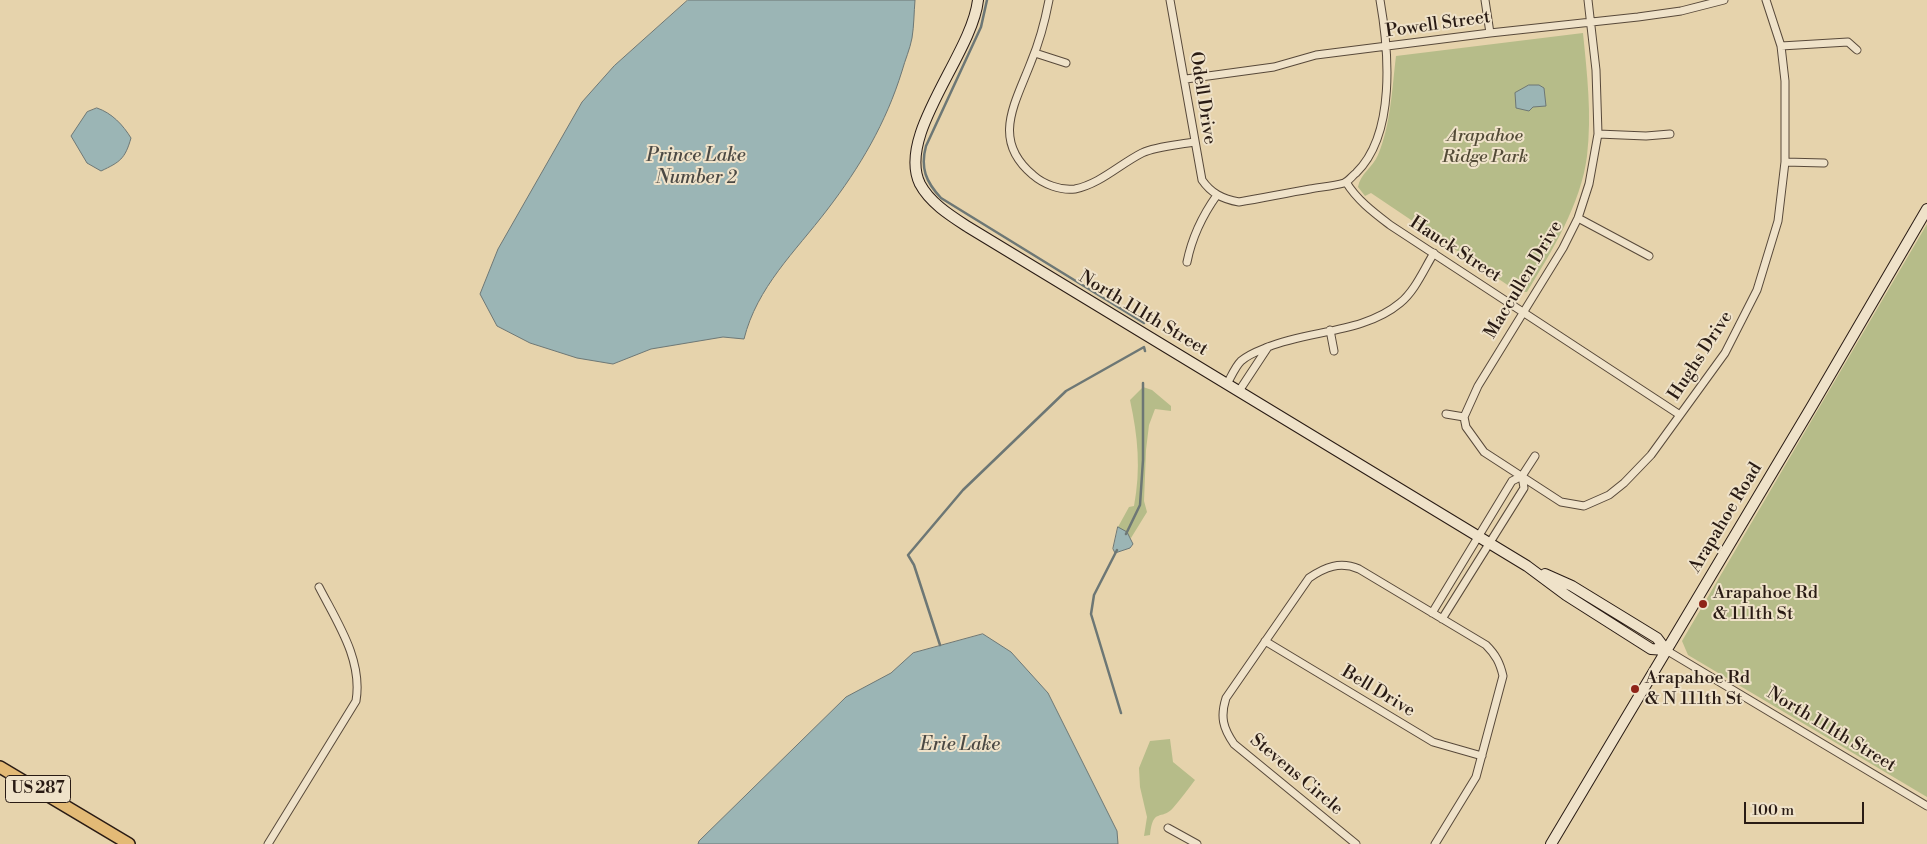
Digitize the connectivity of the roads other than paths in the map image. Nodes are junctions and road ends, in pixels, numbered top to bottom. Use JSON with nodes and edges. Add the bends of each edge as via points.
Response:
{"nodes":[{"id":1,"x":978,"y":0,"type":"edge"},
{"id":2,"x":1049,"y":0,"type":"edge"},
{"id":3,"x":1170,"y":0,"type":"edge"},
{"id":4,"x":1380,"y":0,"type":"edge"},
{"id":5,"x":1485,"y":0,"type":"edge"},
{"id":6,"x":1588,"y":0,"type":"edge"},
{"id":7,"x":1724,"y":0,"type":"edge"},
{"id":8,"x":1766,"y":0,"type":"edge"},
{"id":9,"x":1591,"y":21,"type":"junction"},
{"id":10,"x":1490,"y":32,"type":"junction"},
{"id":11,"x":1781,"y":46,"type":"junction"},
{"id":12,"x":1386,"y":47,"type":"junction"},
{"id":13,"x":1857,"y":50,"type":"dead end"},
{"id":14,"x":1035,"y":53,"type":"junction"},
{"id":15,"x":1066,"y":63,"type":"dead end"},
{"id":16,"x":1186,"y":80,"type":"junction"},
{"id":17,"x":1598,"y":134,"type":"junction"},
{"id":18,"x":1670,"y":134,"type":"dead end"},
{"id":19,"x":1194,"y":142,"type":"junction"},
{"id":20,"x":1785,"y":162,"type":"junction"},
{"id":21,"x":1824,"y":163,"type":"dead end"},
{"id":22,"x":1346,"y":182,"type":"junction"},
{"id":23,"x":1216,"y":195,"type":"junction"},
{"id":24,"x":1927,"y":209,"type":"edge"},
{"id":25,"x":1578,"y":218,"type":"junction"},
{"id":26,"x":1434,"y":253,"type":"junction"},
{"id":27,"x":1649,"y":256,"type":"dead end"},
{"id":28,"x":1187,"y":262,"type":"dead end"},
{"id":29,"x":1523,"y":313,"type":"junction"},
{"id":30,"x":1330,"y":330,"type":"junction"},
{"id":31,"x":1268,"y":347,"type":"junction"},
{"id":32,"x":1334,"y":351,"type":"dead end"},
{"id":33,"x":1227,"y":384,"type":"junction"},
{"id":34,"x":1239,"y":391,"type":"junction"},
{"id":35,"x":1446,"y":414,"type":"dead end"},
{"id":36,"x":1680,"y":415,"type":"junction"},
{"id":37,"x":1464,"y":417,"type":"junction"},
{"id":38,"x":1535,"y":456,"type":"dead end"},
{"id":39,"x":1522,"y":476,"type":"junction"},
{"id":40,"x":1478,"y":536,"type":"junction"},
{"id":41,"x":1488,"y":542,"type":"junction"},
{"id":42,"x":319,"y":587,"type":"dead end"},
{"id":43,"x":1432,"y":613,"type":"junction"},
{"id":44,"x":1442,"y":618,"type":"junction"},
{"id":45,"x":1265,"y":641,"type":"junction"},
{"id":46,"x":1666,"y":650,"type":"junction"},
{"id":47,"x":1482,"y":756,"type":"junction"},
{"id":48,"x":0,"y":767,"type":"edge"},
{"id":49,"x":1927,"y":806,"type":"edge"},
{"id":50,"x":1168,"y":828,"type":"dead end"},
{"id":51,"x":129,"y":844,"type":"edge"},
{"id":52,"x":268,"y":844,"type":"edge"},
{"id":53,"x":1197,"y":844,"type":"edge"},
{"id":54,"x":1356,"y":844,"type":"edge"},
{"id":55,"x":1435,"y":844,"type":"edge"},
{"id":56,"x":1551,"y":844,"type":"edge"}],
"edges":[{"from":1,"to":33,"type":"street","name":"North 111th Street","via":[[967,38],[917,143],[916,173],[921,186],[943,210],[968,227]]},
{"from":2,"to":14,"type":"street"},
{"from":3,"to":16,"type":"street","name":"Odell Drive"},
{"from":4,"to":12,"type":"street"},
{"from":5,"to":10,"type":"street"},
{"from":6,"to":9,"type":"street","name":"Maccullen Drive"},
{"from":7,"to":9,"type":"street","name":"Powell Street","via":[[1681,11]]},
{"from":8,"to":11,"type":"street","name":"Hughs Drive"},
{"from":9,"to":10,"type":"street","name":"Powell Street"},
{"from":9,"to":17,"type":"street","name":"Maccullen Drive"},
{"from":10,"to":12,"type":"street","name":"Powell Street"},
{"from":11,"to":13,"type":"street","via":[[1848,42]]},
{"from":11,"to":20,"type":"street","name":"Hughs Drive","via":[[1785,81]]},
{"from":12,"to":16,"type":"street","name":"Powell Street","via":[[1316,55],[1274,67]]},
{"from":12,"to":22,"type":"street","via":[[1383,116],[1377,143]]},
{"from":14,"to":15,"type":"street"},
{"from":14,"to":19,"type":"street","via":[[1010,116],[1009,127],[1016,157],[1036,178],[1064,189],[1076,188],[1091,184],[1145,152]]},
{"from":16,"to":19,"type":"street","name":"Odell Drive"},
{"from":17,"to":18,"type":"street"},
{"from":17,"to":25,"type":"street","name":"Maccullen Drive","via":[[1589,184]]},
{"from":19,"to":23,"type":"street","name":"Odell Drive","via":[[1202,180]]},
{"from":20,"to":21,"type":"street"},
{"from":20,"to":36,"type":"street","name":"Hughs Drive","via":[[1778,221],[1757,290],[1725,353]]},
{"from":22,"to":23,"type":"street","via":[[1238,202]]},
{"from":22,"to":26,"type":"street","name":"Hauck Street","via":[[1369,209]]},
{"from":23,"to":28,"type":"street","via":[[1202,217]]},
{"from":24,"to":46,"type":"street","name":"Arapahoe Road"},
{"from":25,"to":27,"type":"street"},
{"from":25,"to":29,"type":"street","name":"Maccullen Drive"},
{"from":26,"to":29,"type":"street","name":"Hauck Street"},
{"from":26,"to":30,"type":"street","via":[[1402,302],[1372,321]]},
{"from":29,"to":36,"type":"street","name":"Hauck Street"},
{"from":29,"to":37,"type":"street","name":"Maccullen Drive"},
{"from":30,"to":31,"type":"street"},
{"from":30,"to":32,"type":"street"},
{"from":31,"to":33,"type":"street","via":[[1240,362]]},
{"from":31,"to":34,"type":"street"},
{"from":33,"to":34,"type":"street","name":"North 111th Street"},
{"from":34,"to":40,"type":"street","name":"North 111th Street"},
{"from":35,"to":37,"type":"street"},
{"from":36,"to":39,"type":"street","name":"Hughs Drive","via":[[1651,456],[1609,495],[1596,502],[1584,506],[1566,504]]},
{"from":37,"to":39,"type":"street","name":"Hughs Drive","via":[[1469,432],[1484,452]]},
{"from":38,"to":39,"type":"street"},
{"from":39,"to":40,"type":"street","via":[[1512,481]]},
{"from":39,"to":41,"type":"street","via":[[1524,488]]},
{"from":40,"to":41,"type":"street","name":"North 111th Street"},
{"from":40,"to":43,"type":"street"},
{"from":41,"to":44,"type":"street"},
{"from":41,"to":46,"type":"street","name":"North 111th Street","via":[[1527,566],[1572,586],[1657,638]]},
{"from":42,"to":52,"type":"street","via":[[357,670],[356,701]]},
{"from":43,"to":44,"type":"street"},
{"from":43,"to":45,"type":"street","via":[[1350,565],[1339,564],[1309,578]]},
{"from":44,"to":47,"type":"street","via":[[1486,645],[1500,664],[1503,676]]},
{"from":45,"to":47,"type":"street","name":"Bell Drive","via":[[1434,742]]},
{"from":45,"to":54,"type":"street","name":"Stevens Circle","via":[[1226,698],[1223,724],[1234,744]]},
{"from":46,"to":49,"type":"street","name":"North 111th Street"},
{"from":46,"to":56,"type":"street","name":"Arapahoe Road"},
{"from":47,"to":55,"type":"street","via":[[1476,777]]},
{"from":48,"to":51,"type":"main road","number":"US 287"},
{"from":50,"to":53,"type":"street"}]}
